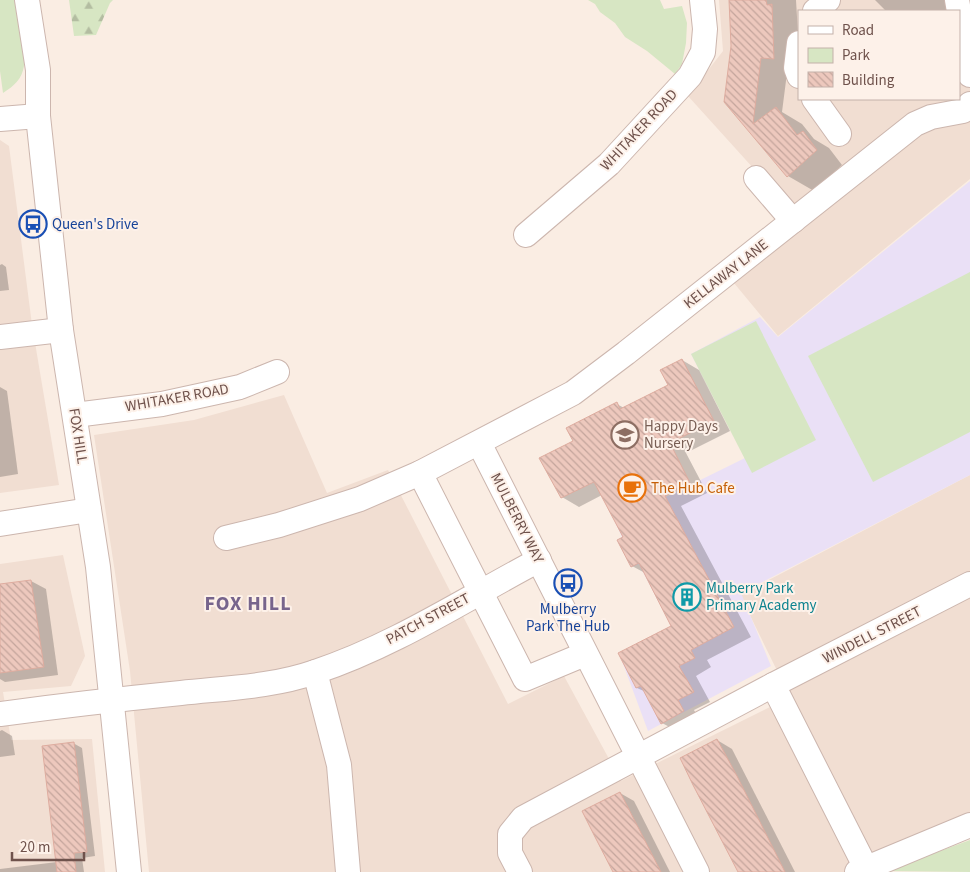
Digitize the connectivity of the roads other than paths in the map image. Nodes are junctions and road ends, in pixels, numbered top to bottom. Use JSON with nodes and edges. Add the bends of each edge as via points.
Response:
{"nodes":[{"id":1,"x":27,"y":0,"type":"edge"},
{"id":2,"x":702,"y":0,"type":"edge"},
{"id":3,"x":960,"y":17,"type":"edge"},
{"id":4,"x":798,"y":51,"type":"edge"},
{"id":5,"x":798,"y":73,"type":"edge"},
{"id":6,"x":970,"y":75,"type":"edge"},
{"id":7,"x":815,"y":100,"type":"edge"},
{"id":8,"x":970,"y":104,"type":"edge"},
{"id":9,"x":38,"y":116,"type":"junction"},
{"id":10,"x":0,"y":119,"type":"edge"},
{"id":11,"x":839,"y":134,"type":"dead end"},
{"id":12,"x":756,"y":178,"type":"dead end"},
{"id":13,"x":793,"y":220,"type":"junction"},
{"id":14,"x":526,"y":235,"type":"dead end"},
{"id":15,"x":61,"y":330,"type":"junction"},
{"id":16,"x":0,"y":337,"type":"edge"},
{"id":17,"x":278,"y":372,"type":"dead end"},
{"id":18,"x":75,"y":415,"type":"junction"},
{"id":19,"x":479,"y":443,"type":"junction"},
{"id":20,"x":420,"y":473,"type":"junction"},
{"id":21,"x":89,"y":510,"type":"junction"},
{"id":22,"x":0,"y":524,"type":"edge"},
{"id":23,"x":226,"y":538,"type":"dead end"},
{"id":24,"x":539,"y":560,"type":"junction"},
{"id":25,"x":970,"y":584,"type":"edge"},
{"id":26,"x":480,"y":592,"type":"junction"},
{"id":27,"x":585,"y":654,"type":"junction"},
{"id":28,"x":315,"y":672,"type":"junction"},
{"id":29,"x":773,"y":686,"type":"junction"},
{"id":30,"x":112,"y":700,"type":"junction"},
{"id":31,"x":0,"y":714,"type":"edge"},
{"id":32,"x":638,"y":758,"type":"junction"},
{"id":33,"x":970,"y":825,"type":"edge"},
{"id":34,"x":863,"y":870,"type":"edge"},
{"id":35,"x":129,"y":872,"type":"edge"},
{"id":36,"x":348,"y":872,"type":"edge"},
{"id":37,"x":520,"y":872,"type":"edge"},
{"id":38,"x":697,"y":872,"type":"edge"}],
"edges":[{"from":1,"to":9,"type":"street","name":"FOX HILL","via":[[38,70]]},
{"from":2,"to":14,"type":"street","name":"WHITAKER ROAD","via":[[703,52],[690,76],[609,164]]},
{"from":3,"to":6,"type":"street"},
{"from":4,"to":5,"type":"street"},
{"from":7,"to":11,"type":"street"},
{"from":8,"to":13,"type":"street","name":"KELLAWAY LANE","via":[[963,111],[915,124]]},
{"from":9,"to":10,"type":"street"},
{"from":9,"to":15,"type":"street","name":"FOX HILL"},
{"from":12,"to":13,"type":"street"},
{"from":13,"to":19,"type":"street","name":"KELLAWAY LANE","via":[[573,393]]},
{"from":15,"to":16,"type":"street"},
{"from":15,"to":18,"type":"street","name":"FOX HILL"},
{"from":17,"to":18,"type":"street","name":"WHITAKER ROAD","via":[[240,387],[162,404]]},
{"from":18,"to":21,"type":"street","name":"FOX HILL"},
{"from":19,"to":20,"type":"street"},
{"from":19,"to":24,"type":"street","name":"MULBERRY WAY"},
{"from":20,"to":23,"type":"street","via":[[360,498],[279,525]]},
{"from":20,"to":26,"type":"street"},
{"from":21,"to":22,"type":"street"},
{"from":21,"to":30,"type":"street","name":"FOX HILL"},
{"from":24,"to":26,"type":"street","name":"PATCH STREET"},
{"from":24,"to":27,"type":"street","name":"MULBERRY WAY"},
{"from":25,"to":29,"type":"street","name":"WINDELL STREET"},
{"from":26,"to":27,"type":"street","via":[[525,680]]},
{"from":26,"to":28,"type":"street","name":"PATCH STREET","via":[[365,652]]},
{"from":27,"to":32,"type":"street","name":"MULBERRY WAY"},
{"from":28,"to":30,"type":"street","name":"PATCH STREET","via":[[273,683]]},
{"from":28,"to":36,"type":"street","via":[[339,765]]},
{"from":29,"to":32,"type":"street","name":"WINDELL STREET"},
{"from":29,"to":34,"type":"street"},
{"from":30,"to":31,"type":"street","name":"PATCH STREET"},
{"from":30,"to":35,"type":"street","name":"FOX HILL"},
{"from":32,"to":37,"type":"street","via":[[523,818],[510,834],[510,853]]},
{"from":32,"to":38,"type":"street","name":"MULBERRY WAY"},
{"from":33,"to":34,"type":"street"}]}
